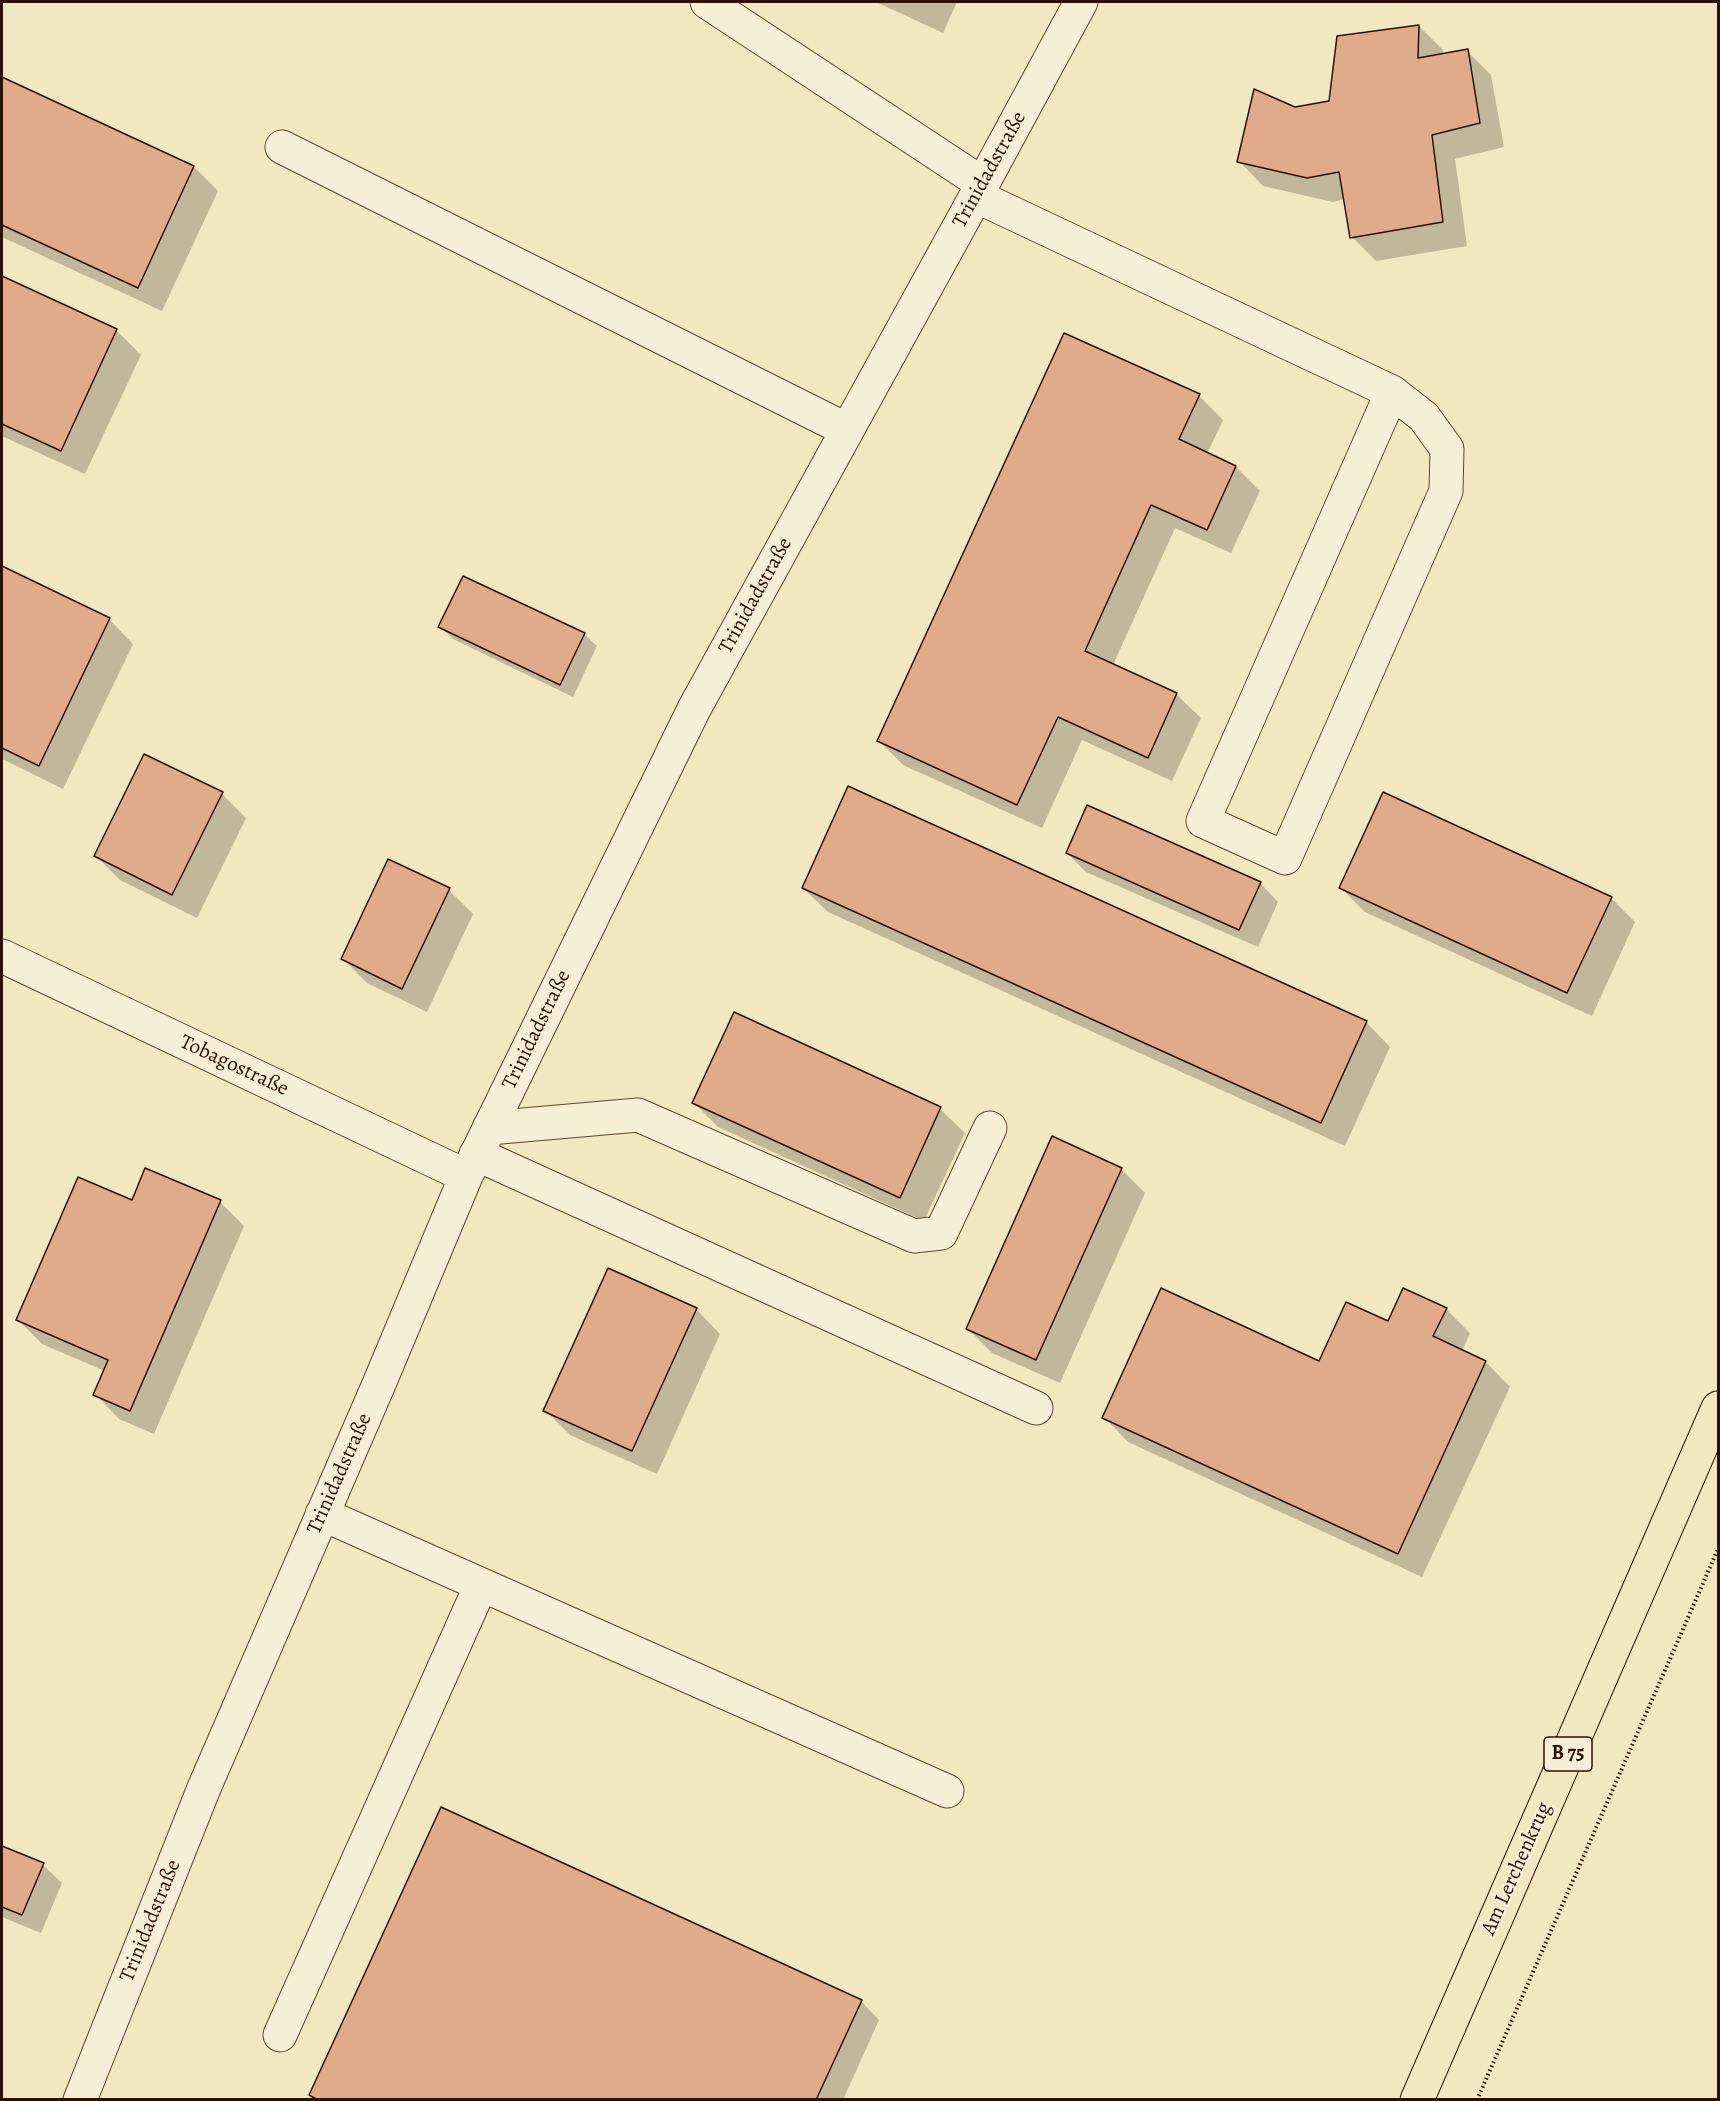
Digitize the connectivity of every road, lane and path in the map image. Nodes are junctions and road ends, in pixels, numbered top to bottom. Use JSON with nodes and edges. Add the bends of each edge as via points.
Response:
{"nodes":[{"id":1,"x":707,"y":2,"type":"edge"},
{"id":2,"x":1081,"y":2,"type":"edge"},
{"id":3,"x":282,"y":147,"type":"dead end"},
{"id":4,"x":980,"y":190,"type":"junction"},
{"id":5,"x":1392,"y":392,"type":"junction"},
{"id":6,"x":847,"y":429,"type":"junction"},
{"id":7,"x":2,"y":956,"type":"edge"},
{"id":8,"x":990,"y":1128,"type":"dead end"},
{"id":9,"x":477,"y":1152,"type":"junction"},
{"id":10,"x":1036,"y":1408,"type":"dead end"},
{"id":11,"x":1719,"y":1408,"type":"edge"},
{"id":12,"x":322,"y":1514,"type":"junction"},
{"id":13,"x":1719,"y":1549,"type":"edge"},
{"id":14,"x":481,"y":1585,"type":"junction"},
{"id":15,"x":947,"y":1791,"type":"dead end"},
{"id":16,"x":280,"y":2035,"type":"dead end"},
{"id":17,"x":80,"y":2100,"type":"edge"},
{"id":18,"x":1417,"y":2100,"type":"edge"},
{"id":19,"x":1477,"y":2100,"type":"edge"}],
"edges":[{"from":1,"to":4,"type":"street"},
{"from":2,"to":4,"type":"street","name":"Trinidadstraße"},
{"from":3,"to":6,"type":"street"},
{"from":4,"to":5,"type":"street"},
{"from":4,"to":6,"type":"street","name":"Trinidadstraße"},
{"from":5,"to":5,"type":"street","via":[[1424,417],[1446,449],[1446,491],[1285,858],[1203,821]]},
{"from":6,"to":9,"type":"street","name":"Trinidadstraße","via":[[694,709]]},
{"from":7,"to":9,"type":"street","name":"Tobagostraße"},
{"from":8,"to":9,"type":"street","via":[[941,1233],[914,1236],[638,1115]]},
{"from":9,"to":10,"type":"street","name":"Tobagostraße"},
{"from":9,"to":12,"type":"street","name":"Trinidadstraße"},
{"from":11,"to":18,"type":"main road","name":"Am Lerchenkrug","number":"B 75"},
{"from":12,"to":14,"type":"street"},
{"from":12,"to":17,"type":"street","name":"Trinidadstraße","via":[[204,1788]]},
{"from":13,"to":19,"type":"path"},
{"from":14,"to":15,"type":"street"},
{"from":14,"to":16,"type":"street"}]}
